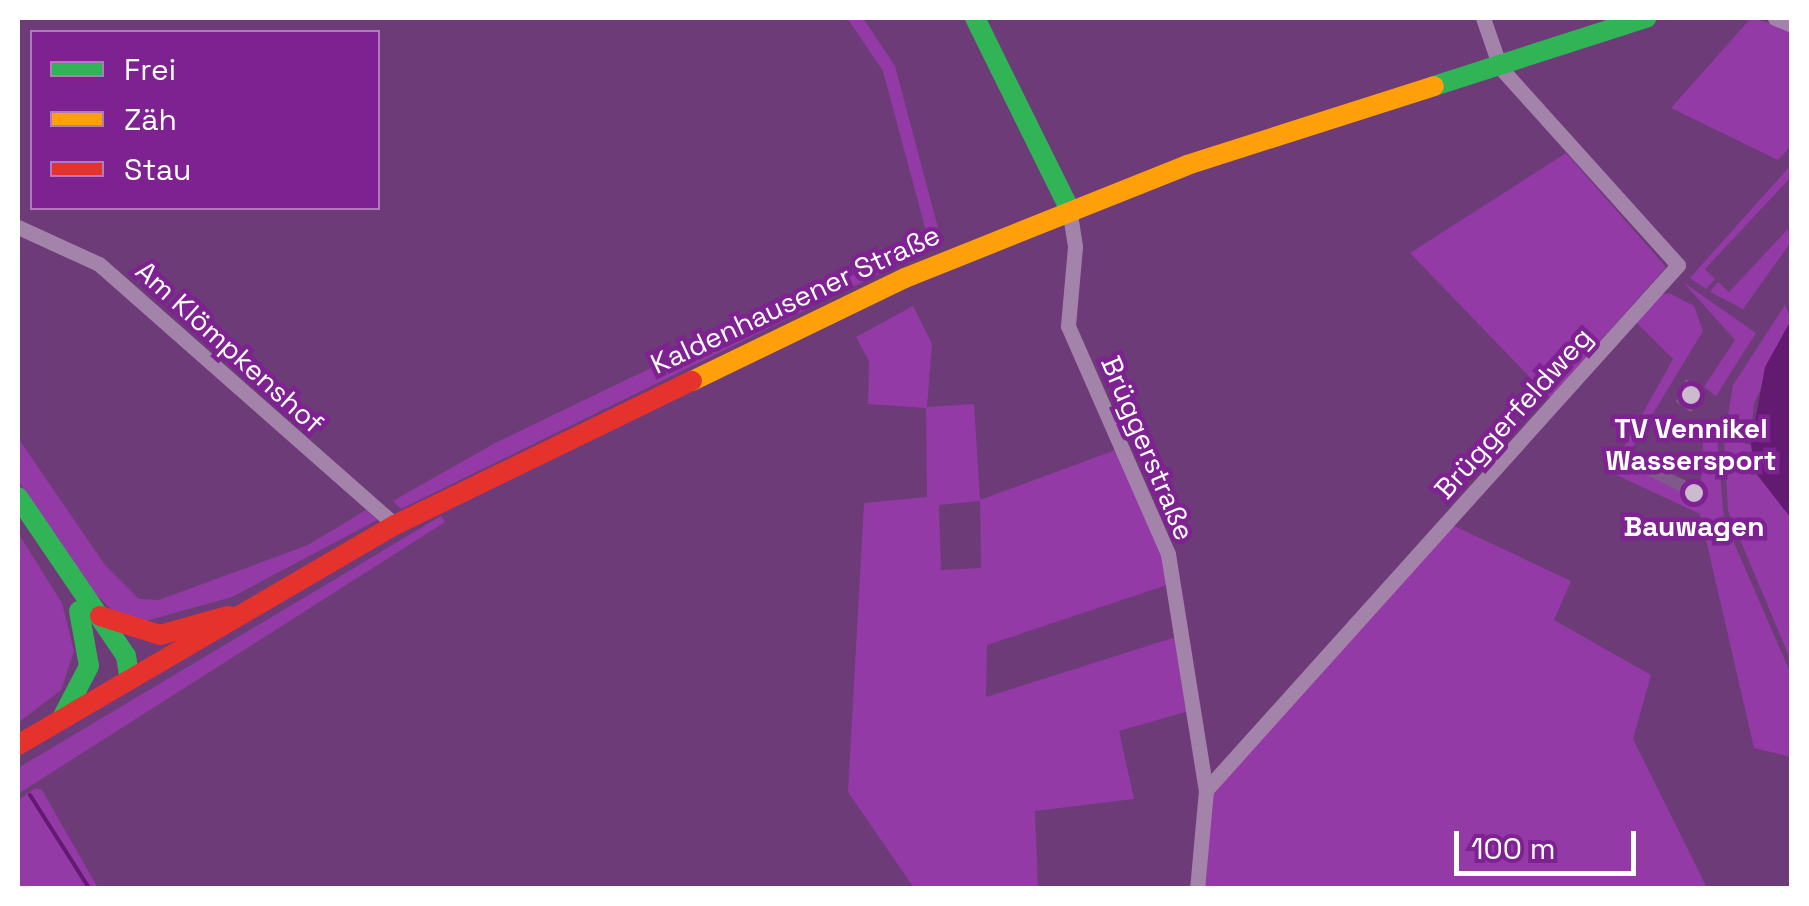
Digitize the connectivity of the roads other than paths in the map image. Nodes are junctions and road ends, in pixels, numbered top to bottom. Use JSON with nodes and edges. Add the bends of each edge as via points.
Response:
{"nodes":[{"id":1,"x":975,"y":18,"type":"edge"},
{"id":2,"x":1484,"y":18,"type":"edge"},
{"id":3,"x":1646,"y":18,"type":"edge"},
{"id":4,"x":1774,"y":18,"type":"edge"},
{"id":5,"x":1792,"y":25,"type":"edge"},
{"id":6,"x":1500,"y":67,"type":"junction"},
{"id":7,"x":1069,"y":208,"type":"junction"},
{"id":8,"x":18,"y":227,"type":"edge"},
{"id":9,"x":18,"y":497,"type":"edge"},
{"id":10,"x":18,"y":514,"type":"edge"},
{"id":11,"x":396,"y":525,"type":"junction"},
{"id":12,"x":89,"y":614,"type":"junction"},
{"id":13,"x":228,"y":616,"type":"junction"},
{"id":14,"x":129,"y":674,"type":"junction"},
{"id":15,"x":63,"y":716,"type":"junction"},
{"id":16,"x":18,"y":746,"type":"edge"},
{"id":17,"x":1206,"y":790,"type":"junction"},
{"id":18,"x":1198,"y":888,"type":"edge"}],
"edges":[{"from":1,"to":7,"type":"main road"},
{"from":2,"to":6,"type":"street"},
{"from":3,"to":6,"type":"main road","name":"Kaldenhausener Straße"},
{"from":4,"to":5,"type":"street"},
{"from":6,"to":7,"type":"main road","name":"Kaldenhausener Straße"},
{"from":6,"to":17,"type":"street","name":"Brüggerfeldweg","via":[[1678,265]]},
{"from":7,"to":11,"type":"main road","name":"Kaldenhausener Straße","via":[[663,390]]},
{"from":7,"to":17,"type":"street","name":"Brüggerstraße","via":[[1074,247],[1068,326],[1168,554]]},
{"from":8,"to":11,"type":"street","name":"Am Klömpkenshof","via":[[99,264]]},
{"from":9,"to":12,"type":"main road"},
{"from":10,"to":12,"type":"main road"},
{"from":11,"to":13,"type":"main road","name":"Kaldenhausener Straße"},
{"from":12,"to":13,"type":"main road","via":[[160,635]]},
{"from":12,"to":14,"type":"main road","via":[[113,665]]},
{"from":12,"to":15,"type":"main road","via":[[88,666]]},
{"from":13,"to":14,"type":"main road","name":"Kaldenhausener Straße"},
{"from":14,"to":15,"type":"main road","name":"Kaldenhausener Straße"},
{"from":15,"to":16,"type":"main road","name":"Kaldenhausener Straße"},
{"from":17,"to":18,"type":"street","name":"Brüggerstraße"}]}
